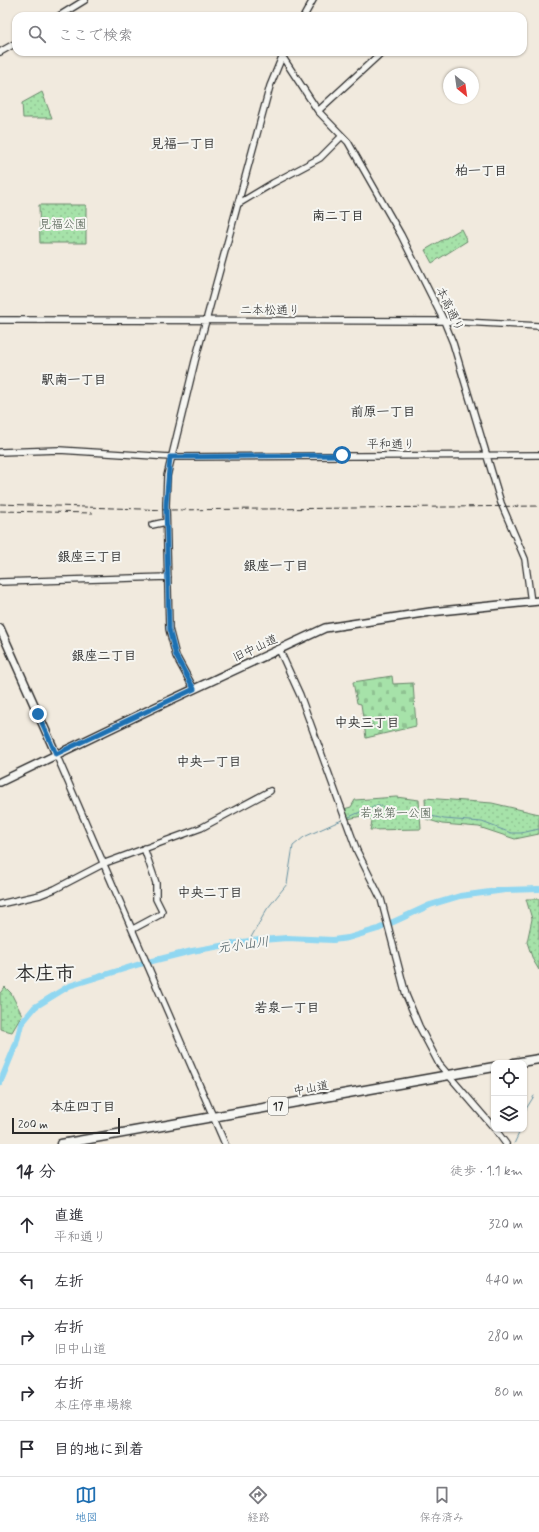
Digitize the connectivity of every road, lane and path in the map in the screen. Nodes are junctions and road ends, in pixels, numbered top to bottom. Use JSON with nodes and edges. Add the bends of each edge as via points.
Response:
{"nodes":[{"id":1,"x":85,"y":0,"type":"edge"},
{"id":2,"x":313,"y":0,"type":"edge"},
{"id":3,"x":66,"y":12,"type":"edge"},
{"id":4,"x":306,"y":12,"type":"edge"},
{"id":5,"x":12,"y":45,"type":"edge"},
{"id":6,"x":0,"y":52,"type":"edge"},
{"id":7,"x":282,"y":56,"type":"edge"},
{"id":8,"x":284,"y":56,"type":"edge"},
{"id":9,"x":378,"y":56,"type":"edge"},
{"id":10,"x":318,"y":111,"type":"junction"},
{"id":11,"x":342,"y":136,"type":"junction"},
{"id":12,"x":238,"y":204,"type":"junction"},
{"id":13,"x":0,"y":320,"type":"edge"},
{"id":14,"x":444,"y":320,"type":"junction"},
{"id":15,"x":206,"y":321,"type":"junction"},
{"id":16,"x":539,"y":326,"type":"edge"},
{"id":17,"x":0,"y":452,"type":"edge"},
{"id":18,"x":487,"y":454,"type":"junction"},
{"id":19,"x":539,"y":454,"type":"edge"},
{"id":20,"x":170,"y":457,"type":"junction"},
{"id":21,"x":166,"y":525,"type":"junction"},
{"id":22,"x":152,"y":526,"type":"dead end"},
{"id":23,"x":168,"y":577,"type":"junction"},
{"id":24,"x":0,"y":582,"type":"edge"},
{"id":25,"x":531,"y":602,"type":"junction"},
{"id":26,"x":539,"y":602,"type":"edge"},
{"id":27,"x":0,"y":628,"type":"edge"},
{"id":28,"x":279,"y":649,"type":"junction"},
{"id":29,"x":194,"y":689,"type":"junction"},
{"id":30,"x":56,"y":754,"type":"junction"},
{"id":31,"x":0,"y":782,"type":"edge"},
{"id":32,"x":270,"y":791,"type":"dead end"},
{"id":33,"x":144,"y":848,"type":"junction"},
{"id":34,"x":105,"y":862,"type":"junction"},
{"id":35,"x":0,"y":904,"type":"edge"},
{"id":36,"x":133,"y":929,"type":"junction"},
{"id":37,"x":539,"y":1059,"type":"edge"},
{"id":38,"x":527,"y":1061,"type":"edge"},
{"id":39,"x":491,"y":1068,"type":"edge"},
{"id":40,"x":447,"y":1075,"type":"junction"},
{"id":41,"x":214,"y":1117,"type":"junction"},
{"id":42,"x":491,"y":1125,"type":"edge"},
{"id":43,"x":497,"y":1132,"type":"edge"},
{"id":44,"x":61,"y":1144,"type":"edge"},
{"id":45,"x":225,"y":1144,"type":"edge"},
{"id":46,"x":506,"y":1144,"type":"edge"}],
"edges":[{"from":1,"to":3,"type":"street"},
{"from":2,"to":4,"type":"street"},
{"from":5,"to":6,"type":"street"},
{"from":7,"to":12,"type":"street","via":[[270,86]]},
{"from":8,"to":10,"type":"street","name":"本高通り"},
{"from":9,"to":10,"type":"street"},
{"from":10,"to":11,"type":"street","name":"本高通り"},
{"from":11,"to":12,"type":"street","via":[[320,158]]},
{"from":11,"to":14,"type":"street","name":"本高通り","via":[[379,194]]},
{"from":12,"to":15,"type":"street"},
{"from":13,"to":15,"type":"street","name":"二本松通り"},
{"from":14,"to":15,"type":"street","name":"二本松通り"},
{"from":14,"to":16,"type":"street","name":"二本松通り"},
{"from":14,"to":18,"type":"street","name":"本高通り"},
{"from":15,"to":20,"type":"street"},
{"from":17,"to":20,"type":"street","name":"平和通り","via":[[59,450]]},
{"from":18,"to":19,"type":"street","name":"平和通り"},
{"from":18,"to":20,"type":"street","name":"平和通り"},
{"from":18,"to":25,"type":"street","name":"本高通り","via":[[501,503],[525,559]]},
{"from":20,"to":21,"type":"street"},
{"from":21,"to":22,"type":"street"},
{"from":21,"to":23,"type":"street"},
{"from":23,"to":24,"type":"street"},
{"from":23,"to":29,"type":"street","via":[[169,629],[173,649]]},
{"from":25,"to":26,"type":"main road","name":"旧中山道"},
{"from":25,"to":28,"type":"main road","name":"旧中山道","via":[[430,612],[335,626]]},
{"from":27,"to":30,"type":"main road"},
{"from":28,"to":29,"type":"main road","name":"旧中山道"},
{"from":28,"to":40,"type":"street","via":[[300,695],[357,852],[379,894],[408,1002],[431,1052]]},
{"from":29,"to":30,"type":"main road","name":"旧中山道"},
{"from":30,"to":31,"type":"main road","name":"旧中山道"},
{"from":30,"to":34,"type":"street"},
{"from":32,"to":33,"type":"street","via":[[201,828]]},
{"from":33,"to":34,"type":"street"},
{"from":33,"to":36,"type":"street","via":[[156,883],[155,895],[162,913]]},
{"from":34,"to":35,"type":"street","via":[[55,889]]},
{"from":34,"to":36,"type":"street"},
{"from":36,"to":41,"type":"street"},
{"from":37,"to":38,"type":"highway"},
{"from":39,"to":40,"type":"highway","name":"中山道","number":"17"},
{"from":40,"to":41,"type":"highway","name":"中山道","number":"17"},
{"from":40,"to":42,"type":"street"},
{"from":41,"to":44,"type":"highway","name":"中山道","number":"17"},
{"from":41,"to":45,"type":"street"},
{"from":43,"to":46,"type":"street"}]}
